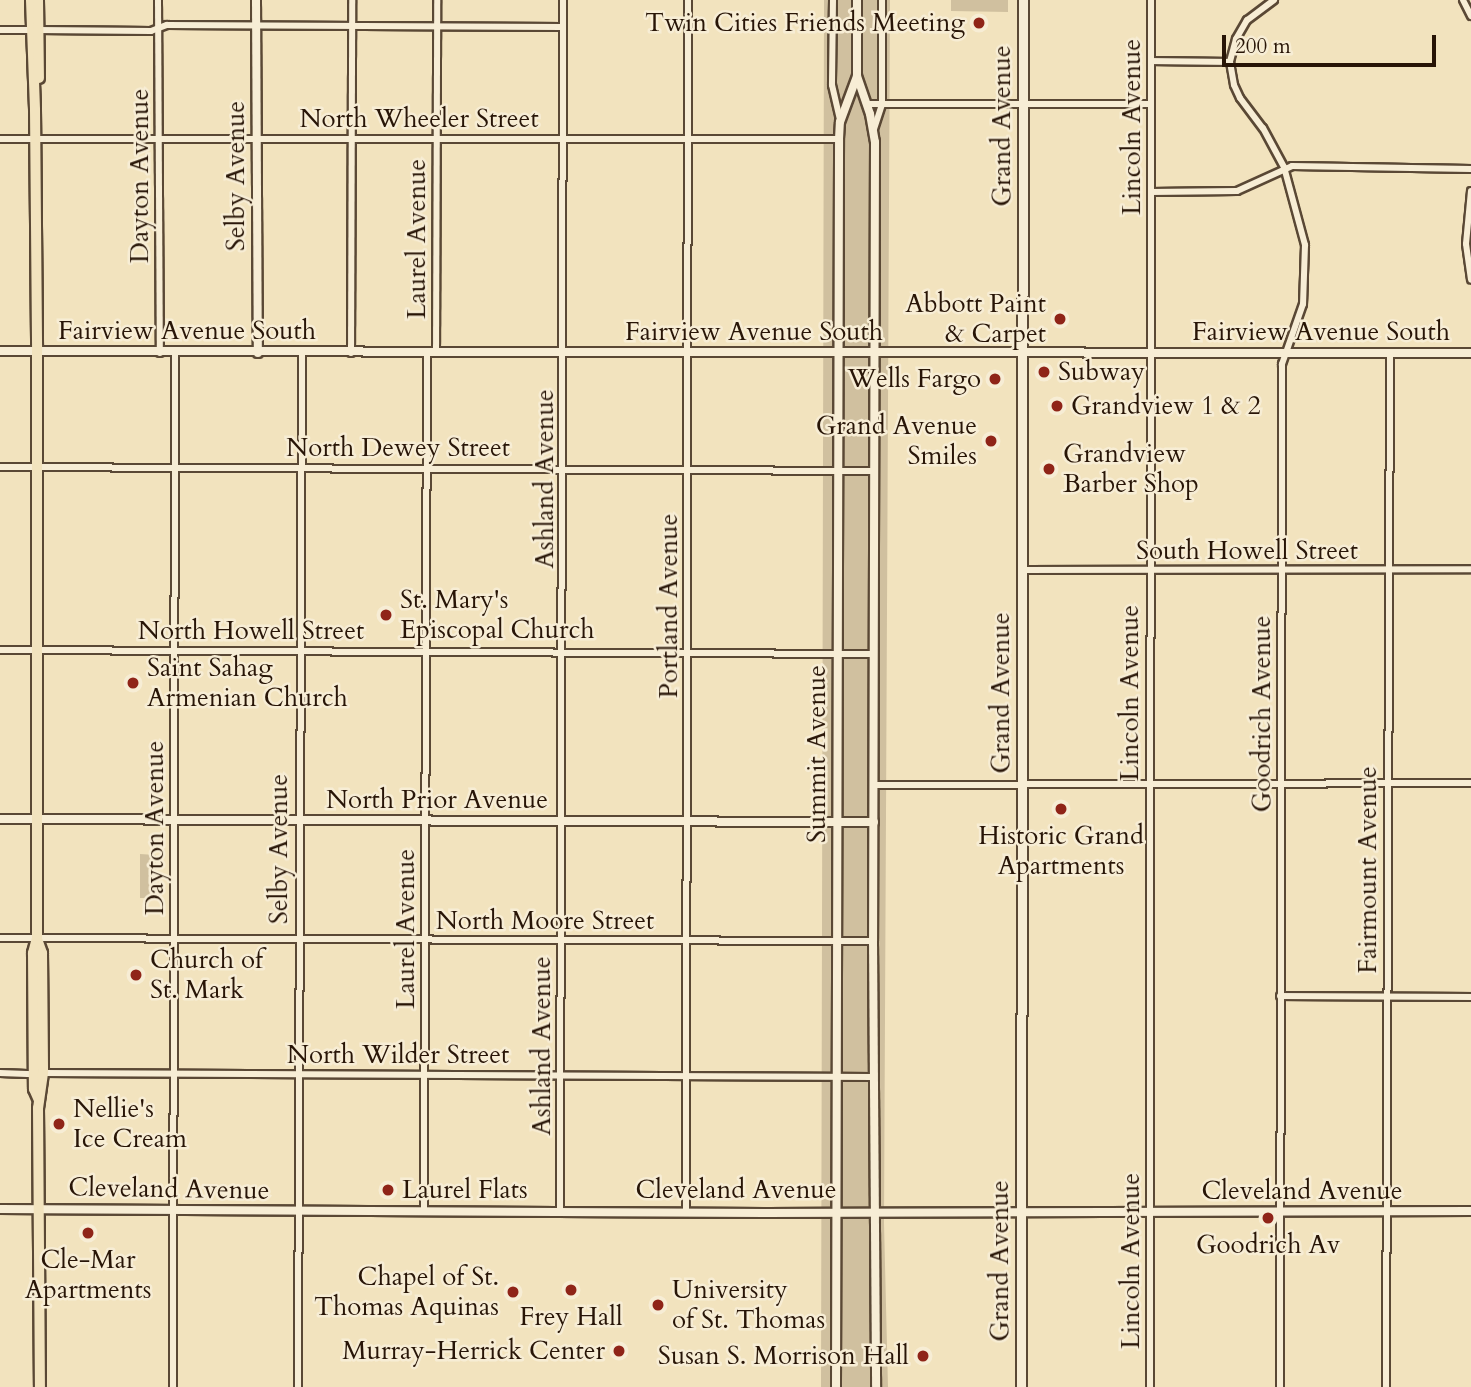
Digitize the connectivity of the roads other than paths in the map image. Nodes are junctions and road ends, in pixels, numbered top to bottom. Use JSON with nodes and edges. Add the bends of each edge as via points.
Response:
{"nodes":[{"id":1,"x":31,"y":0,"type":"edge"},
{"id":2,"x":38,"y":0,"type":"edge"},
{"id":3,"x":159,"y":0,"type":"edge"},
{"id":4,"x":256,"y":0,"type":"edge"},
{"id":5,"x":352,"y":0,"type":"edge"},
{"id":6,"x":438,"y":0,"type":"edge"},
{"id":7,"x":563,"y":0,"type":"edge"},
{"id":8,"x":688,"y":0,"type":"edge"},
{"id":9,"x":833,"y":0,"type":"edge"},
{"id":10,"x":857,"y":0,"type":"edge"},
{"id":11,"x":882,"y":0,"type":"edge"},
{"id":12,"x":1024,"y":0,"type":"edge"},
{"id":13,"x":1151,"y":0,"type":"edge"},
{"id":14,"x":1274,"y":0,"type":"edge"},
{"id":15,"x":1463,"y":0,"type":"edge"},
{"id":16,"x":1471,"y":16,"type":"edge"},
{"id":17,"x":256,"y":25,"type":"junction"},
{"id":18,"x":438,"y":26,"type":"junction"},
{"id":19,"x":352,"y":27,"type":"junction"},
{"id":20,"x":563,"y":27,"type":"junction"},
{"id":21,"x":159,"y":28,"type":"junction"},
{"id":22,"x":0,"y":30,"type":"edge"},
{"id":23,"x":35,"y":30,"type":"junction"},
{"id":24,"x":1151,"y":61,"type":"junction"},
{"id":25,"x":1230,"y":62,"type":"junction"},
{"id":26,"x":857,"y":76,"type":"junction"},
{"id":27,"x":868,"y":104,"type":"junction"},
{"id":28,"x":882,"y":104,"type":"junction"},
{"id":29,"x":1023,"y":104,"type":"junction"},
{"id":30,"x":1151,"y":104,"type":"junction"},
{"id":31,"x":840,"y":122,"type":"junction"},
{"id":32,"x":873,"y":131,"type":"junction"},
{"id":33,"x":257,"y":138,"type":"junction"},
{"id":34,"x":352,"y":138,"type":"junction"},
{"id":35,"x":437,"y":138,"type":"junction"},
{"id":36,"x":0,"y":139,"type":"edge"},
{"id":37,"x":36,"y":139,"type":"junction"},
{"id":38,"x":563,"y":139,"type":"junction"},
{"id":39,"x":688,"y":139,"type":"junction"},
{"id":40,"x":839,"y":139,"type":"junction"},
{"id":41,"x":159,"y":140,"type":"junction"},
{"id":42,"x":1284,"y":167,"type":"junction"},
{"id":43,"x":1471,"y":169,"type":"edge"},
{"id":44,"x":1471,"y":191,"type":"edge"},
{"id":45,"x":1152,"y":192,"type":"junction"},
{"id":46,"x":1471,"y":280,"type":"edge"},
{"id":47,"x":0,"y":351,"type":"edge"},
{"id":48,"x":37,"y":352,"type":"junction"},
{"id":49,"x":160,"y":353,"type":"junction"},
{"id":50,"x":175,"y":353,"type":"junction"},
{"id":51,"x":258,"y":353,"type":"junction"},
{"id":52,"x":302,"y":353,"type":"junction"},
{"id":53,"x":351,"y":353,"type":"junction"},
{"id":54,"x":432,"y":353,"type":"junction"},
{"id":55,"x":563,"y":353,"type":"junction"},
{"id":56,"x":687,"y":353,"type":"junction"},
{"id":57,"x":837,"y":353,"type":"junction"},
{"id":58,"x":876,"y":353,"type":"junction"},
{"id":59,"x":1024,"y":353,"type":"junction"},
{"id":60,"x":1151,"y":353,"type":"junction"},
{"id":61,"x":1288,"y":353,"type":"junction"},
{"id":62,"x":1390,"y":354,"type":"junction"},
{"id":63,"x":1471,"y":354,"type":"edge"},
{"id":64,"x":177,"y":466,"type":"junction"},
{"id":65,"x":0,"y":467,"type":"edge"},
{"id":66,"x":36,"y":467,"type":"junction"},
{"id":67,"x":427,"y":467,"type":"junction"},
{"id":68,"x":302,"y":468,"type":"junction"},
{"id":69,"x":564,"y":468,"type":"junction"},
{"id":70,"x":688,"y":469,"type":"junction"},
{"id":71,"x":839,"y":470,"type":"junction"},
{"id":72,"x":873,"y":471,"type":"junction"},
{"id":73,"x":1388,"y":569,"type":"junction"},
{"id":74,"x":1471,"y":569,"type":"edge"},
{"id":75,"x":1023,"y":570,"type":"junction"},
{"id":76,"x":1282,"y":570,"type":"junction"},
{"id":77,"x":1150,"y":571,"type":"junction"},
{"id":78,"x":0,"y":650,"type":"edge"},
{"id":79,"x":174,"y":650,"type":"junction"},
{"id":80,"x":37,"y":651,"type":"junction"},
{"id":81,"x":301,"y":651,"type":"junction"},
{"id":82,"x":426,"y":651,"type":"junction"},
{"id":83,"x":563,"y":652,"type":"junction"},
{"id":84,"x":688,"y":653,"type":"junction"},
{"id":85,"x":838,"y":654,"type":"junction"},
{"id":86,"x":874,"y":654,"type":"junction"},
{"id":87,"x":1388,"y":782,"type":"junction"},
{"id":88,"x":1281,"y":783,"type":"junction"},
{"id":89,"x":1471,"y":783,"type":"edge"},
{"id":90,"x":875,"y":785,"type":"junction"},
{"id":91,"x":1022,"y":785,"type":"junction"},
{"id":92,"x":1149,"y":785,"type":"junction"},
{"id":93,"x":0,"y":819,"type":"edge"},
{"id":94,"x":37,"y":819,"type":"junction"},
{"id":95,"x":174,"y":820,"type":"junction"},
{"id":96,"x":300,"y":820,"type":"junction"},
{"id":97,"x":426,"y":821,"type":"junction"},
{"id":98,"x":561,"y":821,"type":"junction"},
{"id":99,"x":687,"y":822,"type":"junction"},
{"id":100,"x":837,"y":822,"type":"junction"},
{"id":101,"x":874,"y":822,"type":"junction"},
{"id":102,"x":0,"y":938,"type":"edge"},
{"id":103,"x":37,"y":938,"type":"junction"},
{"id":104,"x":174,"y":940,"type":"junction"},
{"id":105,"x":300,"y":940,"type":"junction"},
{"id":106,"x":425,"y":940,"type":"junction"},
{"id":107,"x":561,"y":940,"type":"junction"},
{"id":108,"x":687,"y":940,"type":"junction"},
{"id":109,"x":837,"y":941,"type":"junction"},
{"id":110,"x":873,"y":941,"type":"junction"},
{"id":111,"x":1280,"y":996,"type":"junction"},
{"id":112,"x":1471,"y":997,"type":"edge"},
{"id":113,"x":1387,"y":998,"type":"junction"},
{"id":114,"x":0,"y":1073,"type":"edge"},
{"id":115,"x":38,"y":1074,"type":"junction"},
{"id":116,"x":173,"y":1074,"type":"junction"},
{"id":117,"x":299,"y":1075,"type":"junction"},
{"id":118,"x":424,"y":1075,"type":"junction"},
{"id":119,"x":561,"y":1075,"type":"junction"},
{"id":120,"x":686,"y":1076,"type":"junction"},
{"id":121,"x":873,"y":1077,"type":"junction"},
{"id":122,"x":838,"y":1078,"type":"junction"},
{"id":123,"x":40,"y":1208,"type":"junction"},
{"id":124,"x":0,"y":1209,"type":"edge"},
{"id":125,"x":172,"y":1210,"type":"junction"},
{"id":126,"x":424,"y":1210,"type":"junction"},
{"id":127,"x":560,"y":1210,"type":"junction"},
{"id":128,"x":299,"y":1211,"type":"junction"},
{"id":129,"x":686,"y":1211,"type":"junction"},
{"id":130,"x":1471,"y":1211,"type":"edge"},
{"id":131,"x":837,"y":1212,"type":"junction"},
{"id":132,"x":874,"y":1212,"type":"junction"},
{"id":133,"x":1020,"y":1212,"type":"junction"},
{"id":134,"x":1150,"y":1212,"type":"junction"},
{"id":135,"x":1280,"y":1212,"type":"junction"},
{"id":136,"x":1386,"y":1212,"type":"junction"},
{"id":137,"x":40,"y":1387,"type":"edge"},
{"id":138,"x":173,"y":1387,"type":"edge"},
{"id":139,"x":298,"y":1387,"type":"edge"},
{"id":140,"x":836,"y":1387,"type":"edge"},
{"id":141,"x":876,"y":1387,"type":"edge"},
{"id":142,"x":1021,"y":1387,"type":"edge"},
{"id":143,"x":1150,"y":1387,"type":"edge"},
{"id":144,"x":1280,"y":1387,"type":"edge"},
{"id":145,"x":1386,"y":1387,"type":"edge"}],
"edges":[{"from":1,"to":23,"type":"main road"},
{"from":2,"to":23,"type":"main road"},
{"from":3,"to":21,"type":"street","name":"Dayton Avenue"},
{"from":4,"to":17,"type":"street","name":"Selby Avenue"},
{"from":5,"to":19,"type":"street"},
{"from":6,"to":18,"type":"street","name":"Laurel Avenue"},
{"from":7,"to":20,"type":"street","name":"Ashland Avenue"},
{"from":8,"to":39,"type":"street","name":"Portland Avenue"},
{"from":9,"to":31,"type":"street","name":"Summit Avenue","via":[[832,85]]},
{"from":10,"to":26,"type":"street","name":"Summit Avenue"},
{"from":11,"to":28,"type":"street","name":"Summit Avenue"},
{"from":12,"to":29,"type":"main road","name":"Grand Avenue"},
{"from":13,"to":24,"type":"street","name":"Lincoln Avenue"},
{"from":14,"to":25,"type":"street","via":[[1247,20]]},
{"from":15,"to":16,"type":"street"},
{"from":17,"to":19,"type":"street"},
{"from":17,"to":21,"type":"street"},
{"from":17,"to":33,"type":"street","name":"Selby Avenue"},
{"from":18,"to":19,"type":"street"},
{"from":18,"to":20,"type":"street"},
{"from":18,"to":35,"type":"street","name":"Laurel Avenue"},
{"from":19,"to":34,"type":"street"},
{"from":20,"to":38,"type":"street","name":"Ashland Avenue"},
{"from":21,"to":23,"type":"street"},
{"from":21,"to":41,"type":"street","name":"Dayton Avenue"},
{"from":22,"to":23,"type":"street"},
{"from":23,"to":37,"type":"main road"},
{"from":24,"to":25,"type":"street"},
{"from":24,"to":30,"type":"street","name":"Lincoln Avenue"},
{"from":25,"to":42,"type":"street","name":"Goodrich Avenue","via":[[1240,98]]},
{"from":26,"to":27,"type":"street","name":"Summit Avenue"},
{"from":26,"to":31,"type":"street","name":"Summit Avenue"},
{"from":27,"to":28,"type":"street"},
{"from":27,"to":32,"type":"street","name":"Summit Avenue"},
{"from":28,"to":29,"type":"street"},
{"from":28,"to":32,"type":"street","name":"Summit Avenue"},
{"from":29,"to":30,"type":"street"},
{"from":29,"to":59,"type":"main road","name":"Grand Avenue"},
{"from":30,"to":45,"type":"street","name":"Lincoln Avenue"},
{"from":31,"to":40,"type":"street","name":"Summit Avenue"},
{"from":32,"to":58,"type":"street","name":"Summit Avenue"},
{"from":33,"to":34,"type":"street","name":"North Wheeler Street"},
{"from":33,"to":41,"type":"street","name":"North Wheeler Street"},
{"from":33,"to":51,"type":"street","name":"Selby Avenue"},
{"from":34,"to":35,"type":"street","name":"North Wheeler Street"},
{"from":34,"to":53,"type":"street"},
{"from":35,"to":38,"type":"street","name":"North Wheeler Street"},
{"from":35,"to":54,"type":"street","name":"Laurel Avenue"},
{"from":36,"to":37,"type":"street","name":"North Wheeler Street"},
{"from":37,"to":41,"type":"street","name":"North Wheeler Street"},
{"from":37,"to":48,"type":"main road"},
{"from":38,"to":39,"type":"street","name":"North Wheeler Street"},
{"from":38,"to":55,"type":"street","name":"Ashland Avenue"},
{"from":39,"to":40,"type":"street","name":"North Wheeler Street"},
{"from":39,"to":56,"type":"street","name":"Portland Avenue"},
{"from":40,"to":57,"type":"street","name":"Summit Avenue"},
{"from":41,"to":49,"type":"street","name":"Dayton Avenue"},
{"from":42,"to":43,"type":"street"},
{"from":42,"to":45,"type":"street","via":[[1237,191]]},
{"from":42,"to":61,"type":"street","name":"Goodrich Avenue","via":[[1305,245],[1303,304]]},
{"from":44,"to":46,"type":"street","via":[[1466,244]]},
{"from":45,"to":60,"type":"street","name":"Lincoln Avenue"},
{"from":47,"to":48,"type":"street","name":"Fairview Avenue South"},
{"from":48,"to":49,"type":"street","name":"Fairview Avenue South"},
{"from":48,"to":66,"type":"main road"},
{"from":49,"to":50,"type":"street","name":"Fairview Avenue South"},
{"from":50,"to":51,"type":"street","name":"Fairview Avenue South"},
{"from":50,"to":64,"type":"street","name":"Dayton Avenue"},
{"from":51,"to":52,"type":"street","name":"Fairview Avenue South"},
{"from":52,"to":53,"type":"street","name":"Fairview Avenue South"},
{"from":52,"to":68,"type":"street","name":"Selby Avenue"},
{"from":53,"to":54,"type":"street","name":"Fairview Avenue South"},
{"from":54,"to":55,"type":"street","name":"Fairview Avenue South"},
{"from":54,"to":67,"type":"street","name":"Laurel Avenue"},
{"from":55,"to":56,"type":"street","name":"Fairview Avenue South"},
{"from":55,"to":69,"type":"street","name":"Ashland Avenue"},
{"from":56,"to":57,"type":"street","name":"Fairview Avenue South"},
{"from":56,"to":70,"type":"street","name":"Portland Avenue"},
{"from":57,"to":58,"type":"street","name":"Fairview Avenue South"},
{"from":57,"to":71,"type":"street","name":"Summit Avenue"},
{"from":58,"to":59,"type":"street","name":"Fairview Avenue South"},
{"from":58,"to":72,"type":"street","name":"Summit Avenue"},
{"from":59,"to":60,"type":"street","name":"Fairview Avenue South"},
{"from":59,"to":75,"type":"main road","name":"Grand Avenue"},
{"from":60,"to":61,"type":"street","name":"Fairview Avenue South"},
{"from":60,"to":77,"type":"street","name":"Lincoln Avenue"},
{"from":61,"to":62,"type":"street","name":"Fairview Avenue South"},
{"from":61,"to":76,"type":"street","name":"Goodrich Avenue","via":[[1282,364]]},
{"from":62,"to":63,"type":"street","name":"Fairview Avenue South"},
{"from":62,"to":73,"type":"street","name":"Fairmount Avenue"},
{"from":64,"to":66,"type":"street","name":"North Dewey Street"},
{"from":64,"to":68,"type":"street","name":"North Dewey Street"},
{"from":64,"to":79,"type":"street","name":"Dayton Avenue"},
{"from":65,"to":66,"type":"street","name":"North Dewey Street"},
{"from":66,"to":80,"type":"main road"},
{"from":67,"to":68,"type":"street","name":"North Dewey Street"},
{"from":67,"to":69,"type":"street","name":"North Dewey Street"},
{"from":67,"to":82,"type":"street","name":"Laurel Avenue"},
{"from":68,"to":81,"type":"street","name":"Selby Avenue"},
{"from":69,"to":70,"type":"street","name":"North Dewey Street"},
{"from":69,"to":83,"type":"street","name":"Ashland Avenue"},
{"from":70,"to":71,"type":"street","name":"North Dewey Street"},
{"from":70,"to":84,"type":"street","name":"Portland Avenue"},
{"from":71,"to":72,"type":"street","name":"North Dewey Street"},
{"from":71,"to":85,"type":"street","name":"Summit Avenue"},
{"from":72,"to":86,"type":"street","name":"Summit Avenue"},
{"from":73,"to":74,"type":"street","name":"South Howell Street"},
{"from":73,"to":76,"type":"street","name":"South Howell Street"},
{"from":73,"to":87,"type":"street","name":"Fairmount Avenue"},
{"from":75,"to":77,"type":"street","name":"South Howell Street"},
{"from":75,"to":91,"type":"main road","name":"Grand Avenue"},
{"from":76,"to":77,"type":"street","name":"South Howell Street"},
{"from":76,"to":88,"type":"street","name":"Goodrich Avenue"},
{"from":77,"to":92,"type":"street","name":"Lincoln Avenue"},
{"from":78,"to":80,"type":"street","name":"North Howell Street"},
{"from":79,"to":80,"type":"street","name":"North Howell Street"},
{"from":79,"to":81,"type":"street","name":"North Howell Street"},
{"from":79,"to":95,"type":"street","name":"Dayton Avenue"},
{"from":80,"to":94,"type":"main road"},
{"from":81,"to":82,"type":"street","name":"North Howell Street"},
{"from":81,"to":96,"type":"street","name":"Selby Avenue"},
{"from":82,"to":83,"type":"street","name":"North Howell Street"},
{"from":82,"to":97,"type":"street","name":"Laurel Avenue"},
{"from":83,"to":84,"type":"street","name":"North Howell Street"},
{"from":83,"to":98,"type":"street","name":"Ashland Avenue"},
{"from":84,"to":85,"type":"street","name":"North Howell Street"},
{"from":84,"to":99,"type":"street","name":"Portland Avenue"},
{"from":85,"to":86,"type":"street"},
{"from":85,"to":100,"type":"street","name":"Summit Avenue"},
{"from":86,"to":90,"type":"street","name":"Summit Avenue"},
{"from":87,"to":88,"type":"street"},
{"from":87,"to":89,"type":"street"},
{"from":87,"to":113,"type":"street","name":"Fairmount Avenue"},
{"from":88,"to":92,"type":"street"},
{"from":88,"to":111,"type":"street","name":"Goodrich Avenue"},
{"from":90,"to":91,"type":"street"},
{"from":90,"to":101,"type":"street","name":"Summit Avenue"},
{"from":91,"to":92,"type":"street"},
{"from":91,"to":133,"type":"main road","name":"Grand Avenue"},
{"from":92,"to":134,"type":"street","name":"Lincoln Avenue"},
{"from":93,"to":94,"type":"street","name":"North Prior Avenue"},
{"from":94,"to":95,"type":"street","name":"North Prior Avenue"},
{"from":94,"to":103,"type":"main road"},
{"from":95,"to":96,"type":"street","name":"North Prior Avenue"},
{"from":95,"to":104,"type":"street","name":"Dayton Avenue"},
{"from":96,"to":97,"type":"street","name":"North Prior Avenue"},
{"from":96,"to":105,"type":"street","name":"Selby Avenue"},
{"from":97,"to":98,"type":"street","name":"North Prior Avenue"},
{"from":97,"to":106,"type":"street","name":"Laurel Avenue"},
{"from":98,"to":99,"type":"street","name":"North Prior Avenue"},
{"from":98,"to":107,"type":"street","name":"Ashland Avenue"},
{"from":99,"to":100,"type":"street","name":"North Prior Avenue"},
{"from":99,"to":108,"type":"street","name":"Portland Avenue"},
{"from":100,"to":101,"type":"street","name":"North Prior Avenue"},
{"from":100,"to":109,"type":"street","name":"Summit Avenue"},
{"from":101,"to":110,"type":"street","name":"Summit Avenue"},
{"from":102,"to":103,"type":"street","name":"North Moore Street"},
{"from":103,"to":104,"type":"street","name":"North Moore Street"},
{"from":103,"to":115,"type":"main road","via":[[33,953]]},
{"from":104,"to":105,"type":"street","name":"North Moore Street"},
{"from":104,"to":116,"type":"street","name":"Dayton Avenue"},
{"from":105,"to":106,"type":"street","name":"North Moore Street"},
{"from":105,"to":117,"type":"street","name":"Selby Avenue"},
{"from":106,"to":107,"type":"street","name":"North Moore Street"},
{"from":106,"to":118,"type":"street","name":"Laurel Avenue"},
{"from":107,"to":108,"type":"street","name":"North Moore Street"},
{"from":107,"to":119,"type":"street","name":"Ashland Avenue"},
{"from":108,"to":109,"type":"street","name":"North Moore Street"},
{"from":108,"to":120,"type":"street","name":"Portland Avenue"},
{"from":109,"to":110,"type":"street","name":"North Moore Street"},
{"from":109,"to":122,"type":"street","name":"Summit Avenue"},
{"from":110,"to":121,"type":"street","name":"Summit Avenue"},
{"from":111,"to":113,"type":"street"},
{"from":111,"to":135,"type":"street","name":"Goodrich Avenue"},
{"from":112,"to":113,"type":"street"},
{"from":113,"to":136,"type":"street","name":"Fairmount Avenue"},
{"from":114,"to":115,"type":"street","name":"North Wilder Street"},
{"from":115,"to":116,"type":"street","name":"North Wilder Street"},
{"from":115,"to":123,"type":"main road","via":[[34,1090]]},
{"from":116,"to":117,"type":"street","name":"North Wilder Street"},
{"from":116,"to":125,"type":"street","name":"Dayton Avenue"},
{"from":117,"to":118,"type":"street","name":"North Wilder Street"},
{"from":117,"to":128,"type":"street","name":"Selby Avenue"},
{"from":118,"to":119,"type":"street","name":"North Wilder Street"},
{"from":118,"to":126,"type":"street","name":"Laurel Avenue"},
{"from":119,"to":120,"type":"street","name":"North Wilder Street"},
{"from":119,"to":127,"type":"street","name":"Ashland Avenue"},
{"from":120,"to":122,"type":"street","name":"North Wilder Street"},
{"from":120,"to":129,"type":"street","name":"Portland Avenue"},
{"from":121,"to":122,"type":"street","name":"North Wilder Street"},
{"from":121,"to":132,"type":"street","name":"Summit Avenue"},
{"from":122,"to":131,"type":"street","name":"Summit Avenue"},
{"from":123,"to":124,"type":"street","name":"Cleveland Avenue"},
{"from":123,"to":125,"type":"street","name":"Cleveland Avenue"},
{"from":123,"to":137,"type":"main road"},
{"from":125,"to":128,"type":"street","name":"Cleveland Avenue"},
{"from":125,"to":138,"type":"street","name":"Dayton Avenue"},
{"from":126,"to":127,"type":"street","name":"Cleveland Avenue"},
{"from":126,"to":128,"type":"street","name":"Cleveland Avenue"},
{"from":127,"to":129,"type":"street","name":"Cleveland Avenue"},
{"from":128,"to":139,"type":"street","name":"Selby Avenue"},
{"from":129,"to":131,"type":"street","name":"Cleveland Avenue"},
{"from":130,"to":136,"type":"street","name":"Cleveland Avenue"},
{"from":131,"to":132,"type":"street","name":"Cleveland Avenue"},
{"from":131,"to":140,"type":"street","name":"Summit Avenue"},
{"from":132,"to":133,"type":"street","name":"Cleveland Avenue"},
{"from":132,"to":141,"type":"street","name":"Summit Avenue"},
{"from":133,"to":134,"type":"street","name":"Cleveland Avenue"},
{"from":133,"to":142,"type":"main road","name":"Grand Avenue"},
{"from":134,"to":135,"type":"street","name":"Cleveland Avenue"},
{"from":134,"to":143,"type":"street","name":"Lincoln Avenue"},
{"from":135,"to":136,"type":"street","name":"Cleveland Avenue"},
{"from":135,"to":144,"type":"street","name":"Goodrich Avenue"},
{"from":136,"to":145,"type":"street","name":"Fairmount Avenue"}]}
